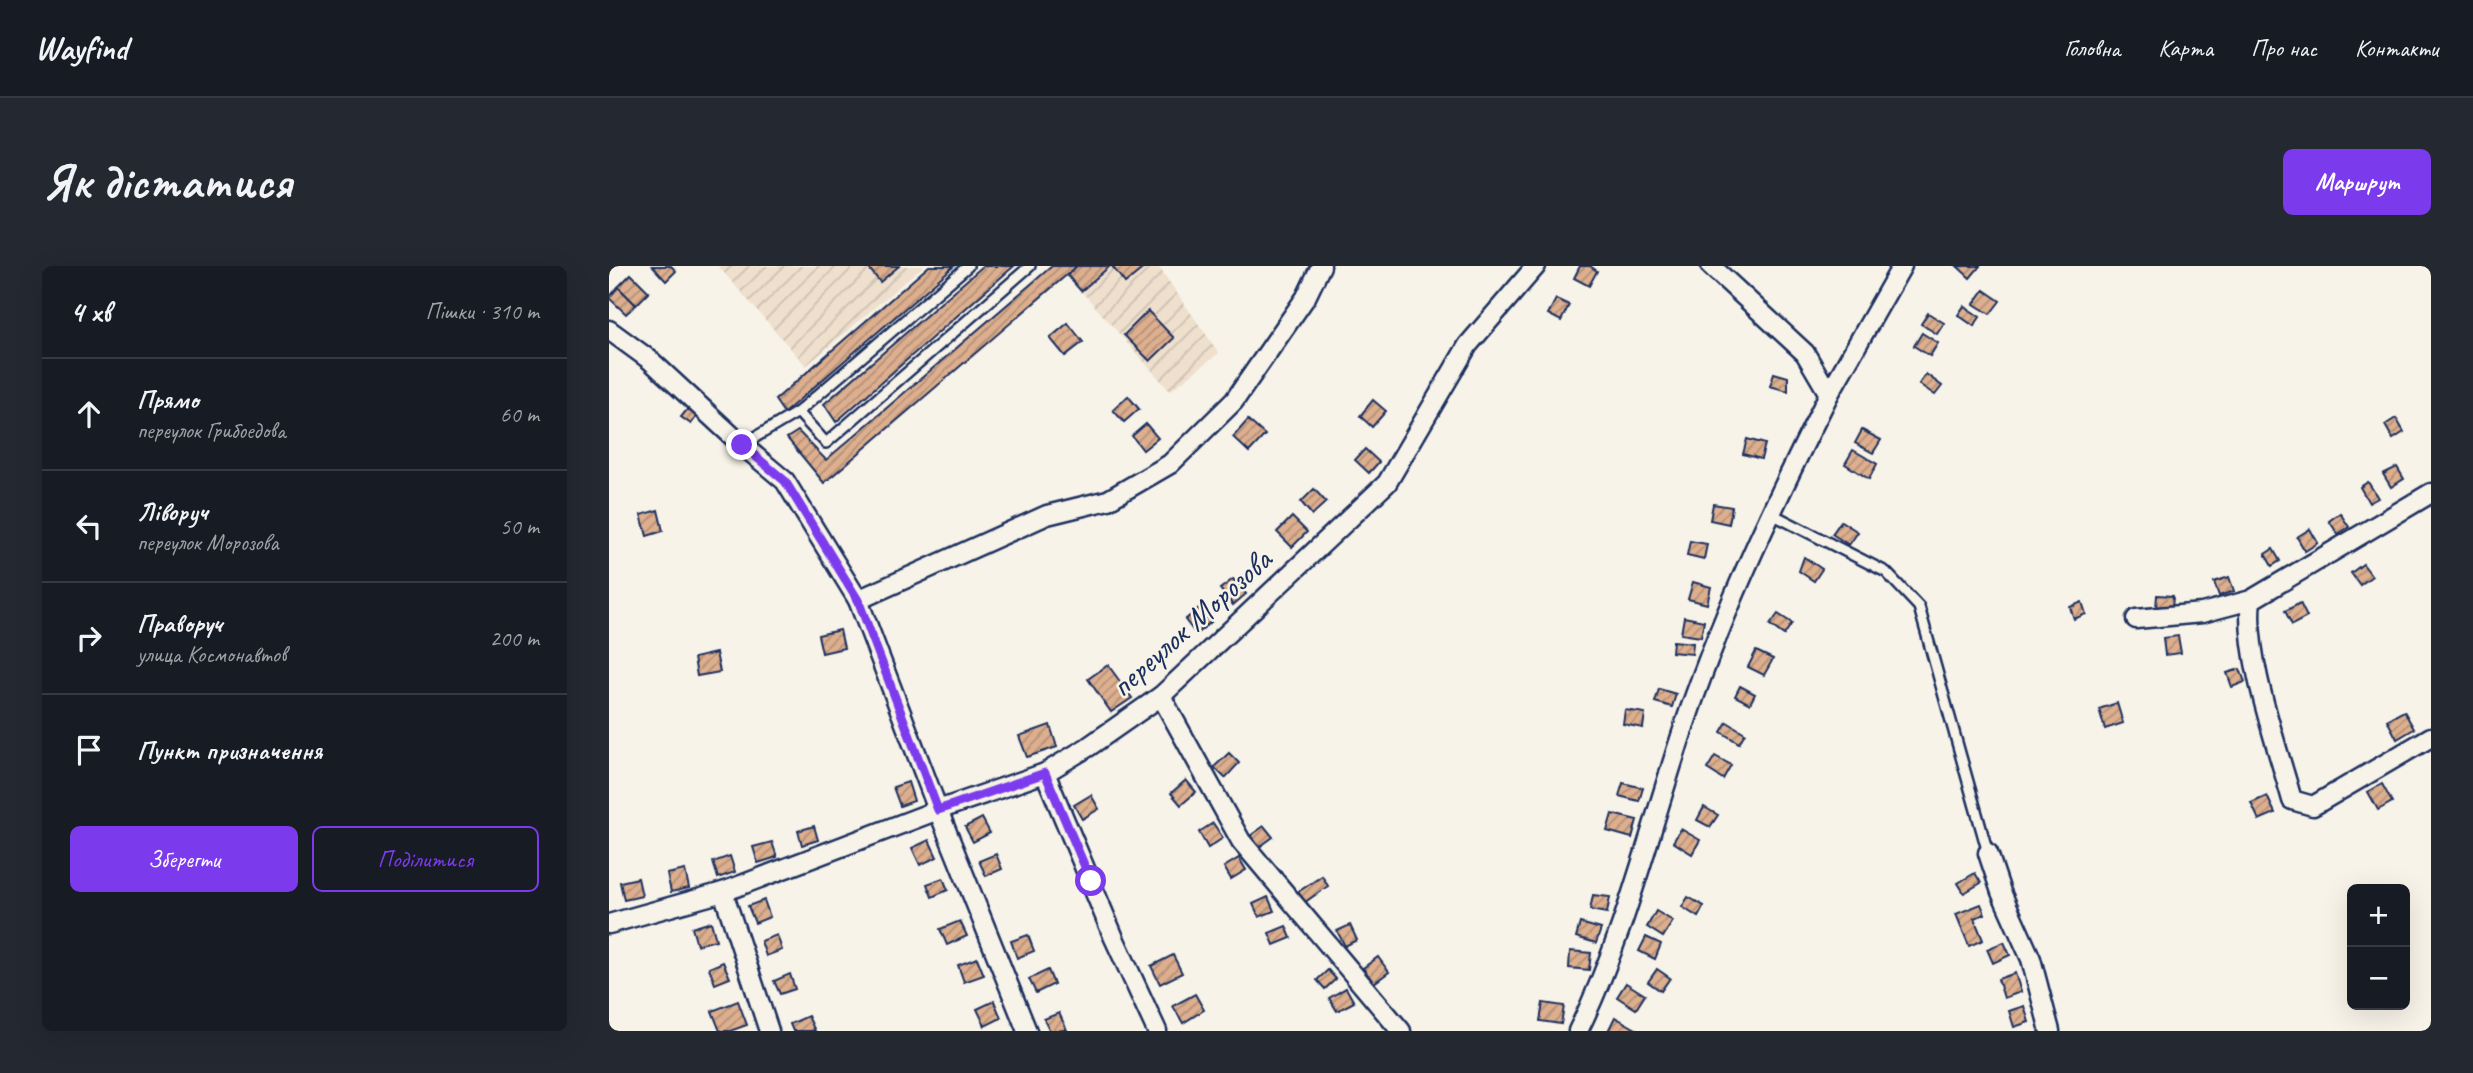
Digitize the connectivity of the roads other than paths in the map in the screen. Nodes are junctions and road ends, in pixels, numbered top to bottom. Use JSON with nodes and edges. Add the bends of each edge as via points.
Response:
{"nodes":[{"id":1,"x":968,"y":266,"type":"edge"},
{"id":2,"x":1030,"y":266,"type":"edge"},
{"id":3,"x":1321,"y":266,"type":"edge"},
{"id":4,"x":1536,"y":266,"type":"edge"},
{"id":5,"x":1711,"y":266,"type":"edge"},
{"id":6,"x":1902,"y":266,"type":"edge"},
{"id":7,"x":609,"y":330,"type":"edge"},
{"id":8,"x":1829,"y":394,"type":"junction"},
{"id":9,"x":798,"y":412,"type":"junction"},
{"id":10,"x":742,"y":445,"type":"junction"},
{"id":11,"x":2431,"y":493,"type":"edge"},
{"id":12,"x":1770,"y":513,"type":"junction"},
{"id":13,"x":858,"y":600,"type":"junction"},
{"id":14,"x":2251,"y":600,"type":"junction"},
{"id":15,"x":2136,"y":619,"type":"dead end"},
{"id":16,"x":1161,"y":696,"type":"junction"},
{"id":17,"x":2431,"y":737,"type":"edge"},
{"id":18,"x":1045,"y":773,"type":"junction"},
{"id":19,"x":938,"y":810,"type":"junction"},
{"id":20,"x":1988,"y":853,"type":"joint"},
{"id":21,"x":723,"y":892,"type":"junction"},
{"id":22,"x":609,"y":924,"type":"edge"},
{"id":23,"x":769,"y":1031,"type":"edge"},
{"id":24,"x":1027,"y":1031,"type":"edge"},
{"id":25,"x":1157,"y":1031,"type":"edge"},
{"id":26,"x":1401,"y":1031,"type":"edge"},
{"id":27,"x":1578,"y":1031,"type":"edge"},
{"id":28,"x":2050,"y":1031,"type":"edge"}],
"edges":[{"from":1,"to":9,"type":"lane"},
{"from":2,"to":9,"type":"lane","via":[[826,443]]},
{"from":3,"to":13,"type":"street","via":[[1306,298],[1234,401],[1170,464],[1108,500],[1047,514]]},
{"from":4,"to":16,"type":"street","name":"переулок Морозова","via":[[1468,345],[1387,483]]},
{"from":5,"to":8,"type":"street","via":[[1805,353]]},
{"from":6,"to":8,"type":"street"},
{"from":7,"to":10,"type":"street","via":[[650,360]]},
{"from":8,"to":12,"type":"street"},
{"from":9,"to":10,"type":"lane"},
{"from":10,"to":13,"type":"street","via":[[785,481]]},
{"from":11,"to":14,"type":"street"},
{"from":12,"to":20,"type":"lane","via":[[1886,572],[1919,607]]},
{"from":12,"to":27,"type":"street","via":[[1689,713],[1600,982]]},
{"from":13,"to":19,"type":"street"},
{"from":14,"to":15,"type":"street","via":[[2202,614]]},
{"from":14,"to":17,"type":"street","via":[[2249,618],[2261,690],[2292,800],[2313,806]]},
{"from":16,"to":18,"type":"street","name":"переулок Морозова"},
{"from":16,"to":26,"type":"street","via":[[1241,841]]},
{"from":18,"to":19,"type":"street","name":"переулок Морозова"},
{"from":18,"to":25,"type":"street"},
{"from":19,"to":21,"type":"street","name":"переулок Морозова"},
{"from":19,"to":24,"type":"street"},
{"from":20,"to":28,"type":"street","via":[[2031,959]]},
{"from":21,"to":22,"type":"street","name":"переулок Морозова"},
{"from":21,"to":23,"type":"street"}]}
